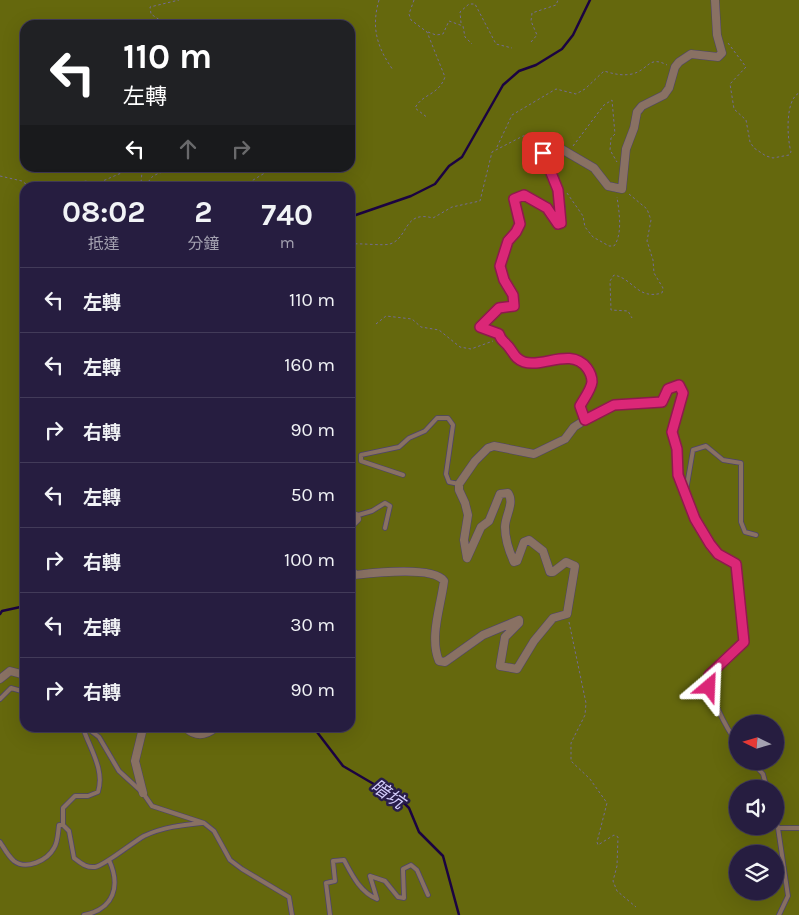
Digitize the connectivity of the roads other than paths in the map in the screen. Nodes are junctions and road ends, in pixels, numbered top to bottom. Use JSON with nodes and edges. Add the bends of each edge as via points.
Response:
{"nodes":[{"id":1,"x":715,"y":0,"type":"edge"},
{"id":2,"x":585,"y":420,"type":"junction"},
{"id":3,"x":402,"y":475,"type":"dead end"},
{"id":4,"x":459,"y":484,"type":"junction"},
{"id":5,"x":686,"y":493,"type":"junction"},
{"id":6,"x":355,"y":516,"type":"edge"},
{"id":7,"x":385,"y":528,"type":"dead end"},
{"id":8,"x":756,"y":535,"type":"dead end"},
{"id":9,"x":355,"y":575,"type":"edge"},
{"id":10,"x":20,"y":674,"type":"edge"},
{"id":11,"x":0,"y":678,"type":"edge"},
{"id":12,"x":20,"y":691,"type":"edge"},
{"id":13,"x":0,"y":699,"type":"edge"},
{"id":14,"x":729,"y":731,"type":"edge"},
{"id":15,"x":85,"y":732,"type":"edge"},
{"id":16,"x":92,"y":732,"type":"edge"},
{"id":17,"x":142,"y":732,"type":"edge"},
{"id":18,"x":190,"y":732,"type":"edge"},
{"id":19,"x":210,"y":732,"type":"edge"},
{"id":20,"x":143,"y":793,"type":"junction"},
{"id":21,"x":204,"y":823,"type":"junction"},
{"id":22,"x":64,"y":824,"type":"junction"},
{"id":23,"x":784,"y":828,"type":"edge"},
{"id":24,"x":799,"y":828,"type":"edge"},
{"id":25,"x":779,"y":835,"type":"edge"},
{"id":26,"x":0,"y":842,"type":"edge"},
{"id":27,"x":109,"y":860,"type":"junction"},
{"id":28,"x":428,"y":895,"type":"dead end"},
{"id":29,"x":84,"y":915,"type":"edge"},
{"id":30,"x":292,"y":915,"type":"edge"},
{"id":31,"x":330,"y":915,"type":"edge"},
{"id":32,"x":779,"y":915,"type":"edge"}],
"edges":[{"from":1,"to":2,"type":"street","via":[[717,36],[722,53],[718,57],[691,54],[675,67],[664,95],[637,112],[627,142],[619,189],[608,186],[594,168],[546,140],[542,145],[558,190],[561,223],[558,224],[547,208],[524,195],[514,199],[520,224],[508,241],[500,266],[513,295],[514,306],[499,308],[480,327],[499,334],[517,359],[525,363],[563,358],[586,366],[592,384],[580,406]]},
{"from":2,"to":4,"type":"street","via":[[574,427],[565,439],[534,454],[499,446],[488,448]]},
{"from":2,"to":5,"type":"lane","via":[[614,405],[662,402],[668,389],[679,385],[683,393],[672,432],[677,449],[678,475]]},
{"from":3,"to":4,"type":"lane","via":[[361,461],[361,455],[398,447],[425,431],[437,418],[448,418],[453,425],[446,474],[449,482]]},
{"from":4,"to":9,"type":"street","via":[[468,515],[464,540],[467,558],[481,527],[489,521],[500,494],[508,493],[511,502],[505,526],[506,542],[514,562],[524,542],[529,540],[543,551],[550,572],[566,562],[575,566],[567,614],[553,618],[517,669],[500,666],[506,637],[519,623],[518,620],[483,635],[450,661],[439,661],[436,636],[444,581],[441,577],[423,572]]},
{"from":5,"to":8,"type":"lane","via":[[693,450],[706,446],[723,460],[741,463],[741,522],[745,532]]},
{"from":5,"to":14,"type":"lane","via":[[695,519],[710,544],[718,554],[736,564],[744,642],[709,675],[709,687]]},
{"from":6,"to":7,"type":"lane","via":[[372,511],[385,502],[390,506]]},
{"from":10,"to":11,"type":"street","via":[[10,671]]},
{"from":12,"to":13,"type":"lane","via":[[11,688]]},
{"from":15,"to":22,"type":"lane","via":[[101,782],[98,792],[75,796],[63,808]]},
{"from":16,"to":20,"type":"lane","via":[[99,737],[120,771]]},
{"from":17,"to":20,"type":"street","via":[[135,761]]},
{"from":18,"to":19,"type":"street","via":[[199,735]]},
{"from":20,"to":21,"type":"lane","via":[[152,806]]},
{"from":21,"to":27,"type":"lane","via":[[171,826],[144,836]]},
{"from":21,"to":30,"type":"lane","via":[[214,831],[230,860],[289,897]]},
{"from":22,"to":26,"type":"lane","via":[[59,825],[55,848],[44,860],[36,863],[20,864],[12,860]]},
{"from":22,"to":27,"type":"lane","via":[[69,831],[74,858],[85,866],[96,867]]},
{"from":23,"to":24,"type":"lane"},
{"from":25,"to":32,"type":"lane","via":[[788,896]]},
{"from":27,"to":29,"type":"lane","via":[[115,891],[100,909]]},
{"from":28,"to":31,"type":"lane","via":[[417,870],[411,865],[403,869],[404,898],[398,897],[385,881],[370,876],[377,899],[368,896],[344,860],[333,861],[335,881],[326,883]]}]}
